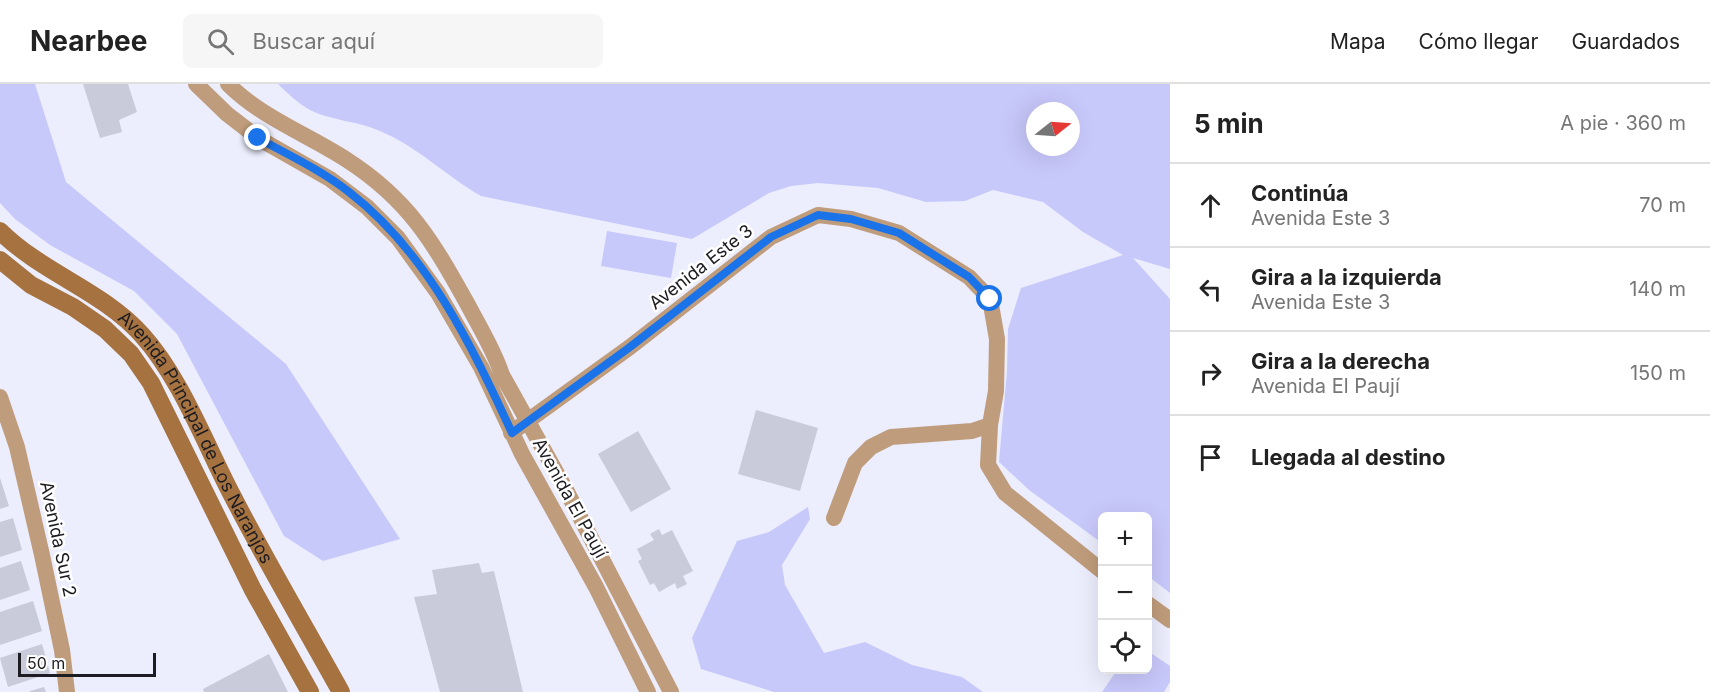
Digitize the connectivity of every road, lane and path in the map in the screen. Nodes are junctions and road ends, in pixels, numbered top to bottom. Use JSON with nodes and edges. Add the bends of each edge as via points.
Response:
{"nodes":[{"id":1,"x":196,"y":84,"type":"edge"},
{"id":2,"x":228,"y":84,"type":"edge"},
{"id":3,"x":0,"y":231,"type":"edge"},
{"id":4,"x":0,"y":260,"type":"edge"},
{"id":5,"x":0,"y":397,"type":"edge"},
{"id":6,"x":528,"y":422,"type":"junction"},
{"id":7,"x":990,"y":425,"type":"junction"},
{"id":8,"x":512,"y":433,"type":"junction"},
{"id":9,"x":834,"y":518,"type":"dead end"},
{"id":10,"x":1098,"y":568,"type":"edge"},
{"id":11,"x":1152,"y":607,"type":"edge"},
{"id":12,"x":1170,"y":620,"type":"edge"},
{"id":13,"x":67,"y":692,"type":"edge"},
{"id":14,"x":310,"y":692,"type":"edge"},
{"id":15,"x":340,"y":692,"type":"edge"},
{"id":16,"x":648,"y":692,"type":"edge"},
{"id":17,"x":671,"y":692,"type":"edge"}],
"edges":[{"from":1,"to":8,"type":"street","name":"Avenida El Paují","via":[[258,138],[347,190],[398,238],[455,320]]},
{"from":2,"to":6,"type":"street","name":"Avenida El Paují","via":[[268,116],[365,172],[414,217],[451,274]]},
{"from":3,"to":15,"type":"main road","name":"Avenida Principal de Los Naranjos","via":[[119,312],[164,362]]},
{"from":4,"to":14,"type":"main road","name":"Avenida Principal de Los Naranjos","via":[[31,285],[74,307],[105,329],[131,354],[151,383],[252,590]]},
{"from":5,"to":13,"type":"street","name":"Avenida Sur 2","via":[[17,447],[42,555]]},
{"from":6,"to":7,"type":"street","name":"Avenida Este 3","via":[[771,237],[818,215],[851,219],[899,233],[969,277],[990,299],[997,339],[996,391]]},
{"from":6,"to":8,"type":"street","name":"Avenida Este 3"},
{"from":6,"to":17,"type":"street","name":"Avenida El Paují"},
{"from":7,"to":9,"type":"street","via":[[972,431],[891,437],[871,447],[855,463]]},
{"from":7,"to":10,"type":"street","name":"Avenida Este 3","via":[[988,465],[1005,493]]},
{"from":8,"to":16,"type":"street","name":"Avenida El Paují"},
{"from":11,"to":12,"type":"street"}]}
